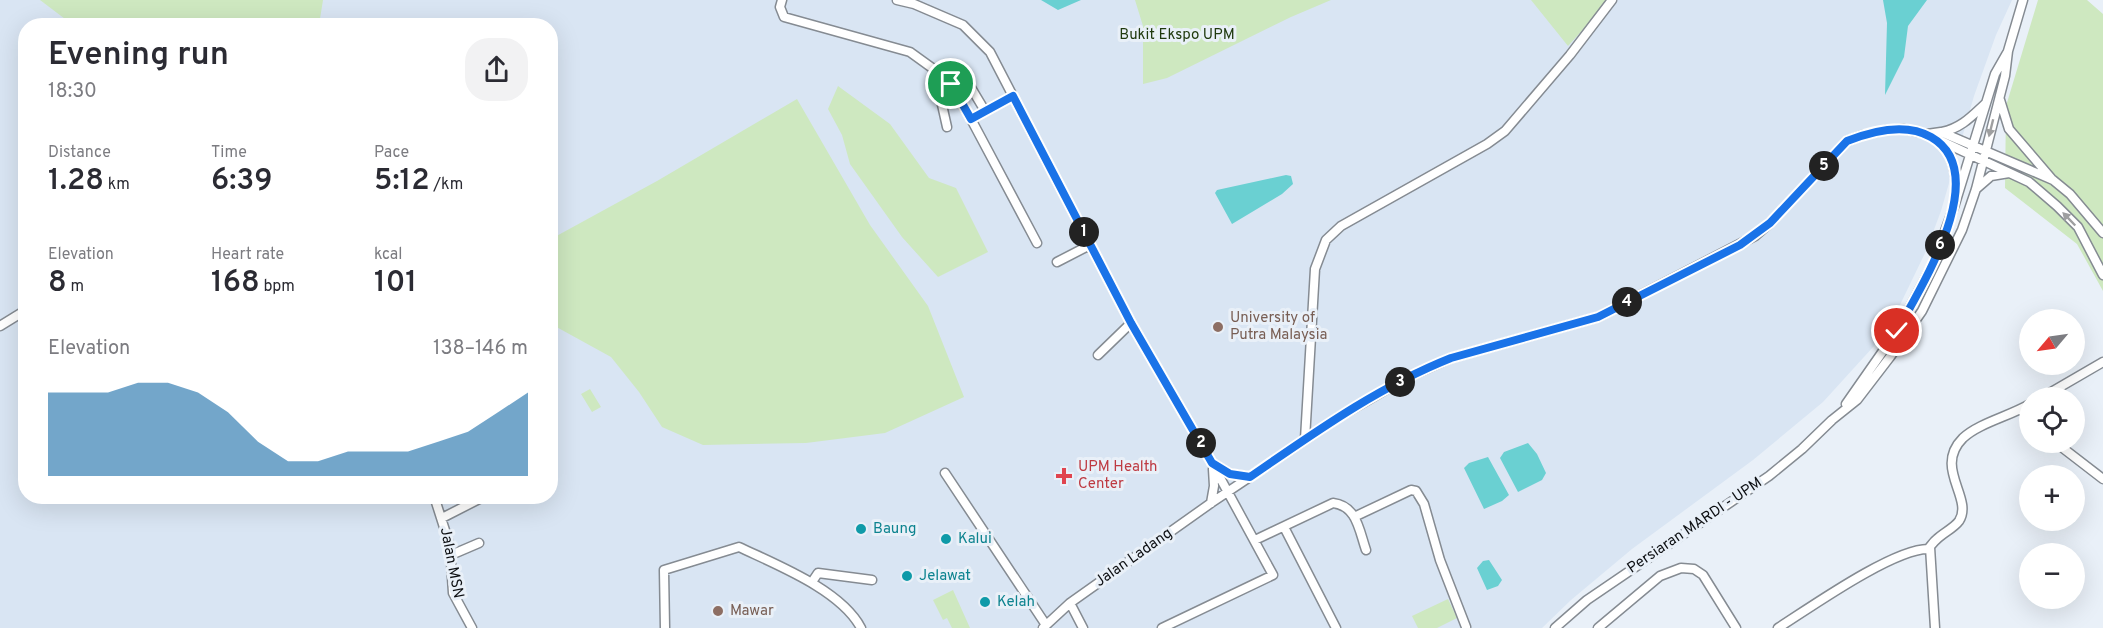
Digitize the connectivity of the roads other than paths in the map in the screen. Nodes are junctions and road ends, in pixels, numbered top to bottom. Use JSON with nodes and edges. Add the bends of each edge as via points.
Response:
{"nodes":[{"id":1,"x":782,"y":0,"type":"edge"},
{"id":2,"x":897,"y":0,"type":"edge"},
{"id":3,"x":1612,"y":0,"type":"edge"},
{"id":4,"x":2023,"y":0,"type":"edge"},
{"id":5,"x":2008,"y":51,"type":"junction"},
{"id":6,"x":934,"y":69,"type":"junction"},
{"id":7,"x":946,"y":78,"type":"junction"},
{"id":8,"x":1013,"y":96,"type":"junction"},
{"id":9,"x":1999,"y":96,"type":"junction"},
{"id":10,"x":1987,"y":102,"type":"junction"},
{"id":11,"x":985,"y":111,"type":"junction"},
{"id":12,"x":971,"y":119,"type":"junction"},
{"id":13,"x":947,"y":127,"type":"dead end"},
{"id":14,"x":1941,"y":132,"type":"junction"},
{"id":15,"x":1926,"y":134,"type":"junction"},
{"id":16,"x":1942,"y":143,"type":"junction"},
{"id":17,"x":1974,"y":146,"type":"junction"},
{"id":18,"x":1985,"y":150,"type":"junction"},
{"id":19,"x":1970,"y":156,"type":"junction"},
{"id":20,"x":1982,"y":161,"type":"junction"},
{"id":21,"x":2009,"y":173,"type":"junction"},
{"id":22,"x":2054,"y":180,"type":"junction"},
{"id":23,"x":1976,"y":189,"type":"junction"},
{"id":24,"x":1955,"y":204,"type":"junction"},
{"id":25,"x":2103,"y":233,"type":"edge"},
{"id":26,"x":1037,"y":243,"type":"dead end"},
{"id":27,"x":1090,"y":245,"type":"junction"},
{"id":28,"x":1057,"y":262,"type":"dead end"},
{"id":29,"x":2103,"y":275,"type":"edge"},
{"id":30,"x":18,"y":315,"type":"edge"},
{"id":31,"x":1131,"y":323,"type":"junction"},
{"id":32,"x":0,"y":326,"type":"edge"},
{"id":33,"x":1098,"y":355,"type":"dead end"},
{"id":34,"x":2103,"y":362,"type":"edge"},
{"id":35,"x":2060,"y":387,"type":"edge"},
{"id":36,"x":2019,"y":409,"type":"edge"},
{"id":37,"x":1832,"y":420,"type":"junction"},
{"id":38,"x":1305,"y":439,"type":"junction"},
{"id":39,"x":2069,"y":453,"type":"edge"},
{"id":40,"x":1212,"y":463,"type":"junction"},
{"id":41,"x":945,"y":473,"type":"dead end"},
{"id":42,"x":1250,"y":477,"type":"junction"},
{"id":43,"x":2103,"y":479,"type":"edge"},
{"id":44,"x":1228,"y":492,"type":"junction"},
{"id":45,"x":1211,"y":503,"type":"junction"},
{"id":46,"x":437,"y":504,"type":"edge"},
{"id":47,"x":469,"y":504,"type":"edge"},
{"id":48,"x":1354,"y":517,"type":"junction"},
{"id":49,"x":442,"y":518,"type":"junction"},
{"id":50,"x":1284,"y":527,"type":"junction"},
{"id":51,"x":1255,"y":540,"type":"junction"},
{"id":52,"x":479,"y":543,"type":"dead end"},
{"id":53,"x":1925,"y":548,"type":"junction"},
{"id":54,"x":1366,"y":550,"type":"dead end"},
{"id":55,"x":451,"y":555,"type":"junction"},
{"id":56,"x":872,"y":580,"type":"dead end"},
{"id":57,"x":812,"y":582,"type":"junction"},
{"id":58,"x":1070,"y":603,"type":"junction"},
{"id":59,"x":1044,"y":627,"type":"edge"},
{"id":60,"x":1466,"y":627,"type":"edge"},
{"id":61,"x":472,"y":628,"type":"edge"},
{"id":62,"x":665,"y":628,"type":"edge"},
{"id":63,"x":861,"y":628,"type":"edge"},
{"id":64,"x":1083,"y":628,"type":"edge"},
{"id":65,"x":1162,"y":628,"type":"edge"},
{"id":66,"x":1336,"y":628,"type":"edge"},
{"id":67,"x":1555,"y":628,"type":"edge"},
{"id":68,"x":1598,"y":628,"type":"edge"},
{"id":69,"x":1736,"y":628,"type":"edge"},
{"id":70,"x":1778,"y":628,"type":"edge"},
{"id":71,"x":1935,"y":628,"type":"edge"}],
"edges":[{"from":1,"to":6,"type":"street","via":[[784,17],[910,52]]},
{"from":2,"to":8,"type":"street","via":[[963,26],[990,52]]},
{"from":3,"to":38,"type":"street","via":[[1505,131],[1341,226],[1326,240],[1316,269]]},
{"from":4,"to":5,"type":"street","name":"Persiaran MARDI - UPM"},
{"from":5,"to":9,"type":"street","name":"Persiaran MARDI - UPM"},
{"from":5,"to":10,"type":"street","name":"Persiaran MARDI - UPM","via":[[1995,74]]},
{"from":6,"to":7,"type":"street"},
{"from":6,"to":13,"type":"street"},
{"from":7,"to":11,"type":"street","via":[[968,81]]},
{"from":7,"to":12,"type":"street"},
{"from":8,"to":11,"type":"street"},
{"from":8,"to":27,"type":"street"},
{"from":9,"to":18,"type":"street","name":"Persiaran MARDI - UPM","one_way":true},
{"from":9,"to":22,"type":"street","via":[[2009,129]]},
{"from":10,"to":14,"type":"street","via":[[1964,123]]},
{"from":10,"to":17,"type":"street","name":"Persiaran MARDI - UPM"},
{"from":11,"to":12,"type":"street"},
{"from":12,"to":26,"type":"street"},
{"from":14,"to":15,"type":"street"},
{"from":14,"to":17,"type":"street"},
{"from":15,"to":16,"type":"street"},
{"from":15,"to":38,"type":"street","name":"Jalan Ladang","via":[[1886,130],[1847,141],[1770,223],[1740,245],[1598,317],[1433,365]]},
{"from":16,"to":19,"type":"street"},
{"from":16,"to":24,"type":"street","via":[[1956,174]]},
{"from":17,"to":18,"type":"street"},
{"from":17,"to":19,"type":"street","name":"Persiaran MARDI - UPM"},
{"from":18,"to":20,"type":"street","name":"Persiaran MARDI - UPM"},
{"from":18,"to":22,"type":"street"},
{"from":19,"to":20,"type":"street"},
{"from":19,"to":24,"type":"street","name":"Persiaran MARDI - UPM"},
{"from":20,"to":21,"type":"street"},
{"from":20,"to":23,"type":"street","name":"Persiaran MARDI - UPM"},
{"from":21,"to":23,"type":"street","via":[[1991,176]]},
{"from":29,"to":21,"type":"street","one_way":true,"via":[[2078,227],[2029,182]]},
{"from":22,"to":25,"type":"street"},
{"from":23,"to":37,"type":"street","name":"Persiaran MARDI - UPM","via":[[1962,230],[1922,311],[1857,400]]},
{"from":24,"to":37,"type":"street","name":"Persiaran MARDI - UPM","via":[[1933,264],[1897,331]]},
{"from":27,"to":28,"type":"street"},
{"from":27,"to":31,"type":"street"},
{"from":30,"to":32,"type":"street"},
{"from":31,"to":33,"type":"street"},
{"from":31,"to":40,"type":"street"},
{"from":34,"to":35,"type":"street"},
{"from":36,"to":53,"type":"street","via":[[1970,432],[1955,449],[1952,472],[1962,512],[1958,522]]},
{"from":37,"to":67,"type":"street","name":"Persiaran MARDI - UPM","via":[[1769,476],[1587,600]]},
{"from":38,"to":42,"type":"street","name":"Jalan Ladang"},
{"from":39,"to":43,"type":"street"},
{"from":40,"to":42,"type":"street","via":[[1230,474]]},
{"from":40,"to":44,"type":"street"},
{"from":40,"to":45,"type":"street","via":[[1215,476]]},
{"from":41,"to":59,"type":"street"},
{"from":42,"to":44,"type":"street","name":"Jalan Ladang"},
{"from":44,"to":45,"type":"street","name":"Jalan Ladang"},
{"from":44,"to":51,"type":"street"},
{"from":45,"to":58,"type":"street","name":"Jalan Ladang"},
{"from":46,"to":49,"type":"street","name":"Jalan MSN"},
{"from":47,"to":49,"type":"street"},
{"from":48,"to":50,"type":"street","via":[[1343,504],[1333,503]]},
{"from":48,"to":54,"type":"street"},
{"from":48,"to":60,"type":"street","via":[[1416,491],[1424,504]]},
{"from":49,"to":55,"type":"street","name":"Jalan MSN"},
{"from":50,"to":51,"type":"street"},
{"from":50,"to":66,"type":"street"},
{"from":51,"to":65,"type":"street","via":[[1273,575]]},
{"from":52,"to":55,"type":"street"},
{"from":53,"to":70,"type":"street","via":[[1903,554]]},
{"from":53,"to":71,"type":"street"},
{"from":55,"to":61,"type":"street","name":"Jalan MSN","via":[[453,592]]},
{"from":56,"to":57,"type":"street","via":[[818,573]]},
{"from":57,"to":62,"type":"street","via":[[739,547],[664,570]]},
{"from":57,"to":63,"type":"street","via":[[855,618]]},
{"from":58,"to":59,"type":"street","name":"Jalan Ladang"},
{"from":58,"to":64,"type":"street"},
{"from":68,"to":69,"type":"street","via":[[1660,576],[1681,568],[1703,575]]}]}
